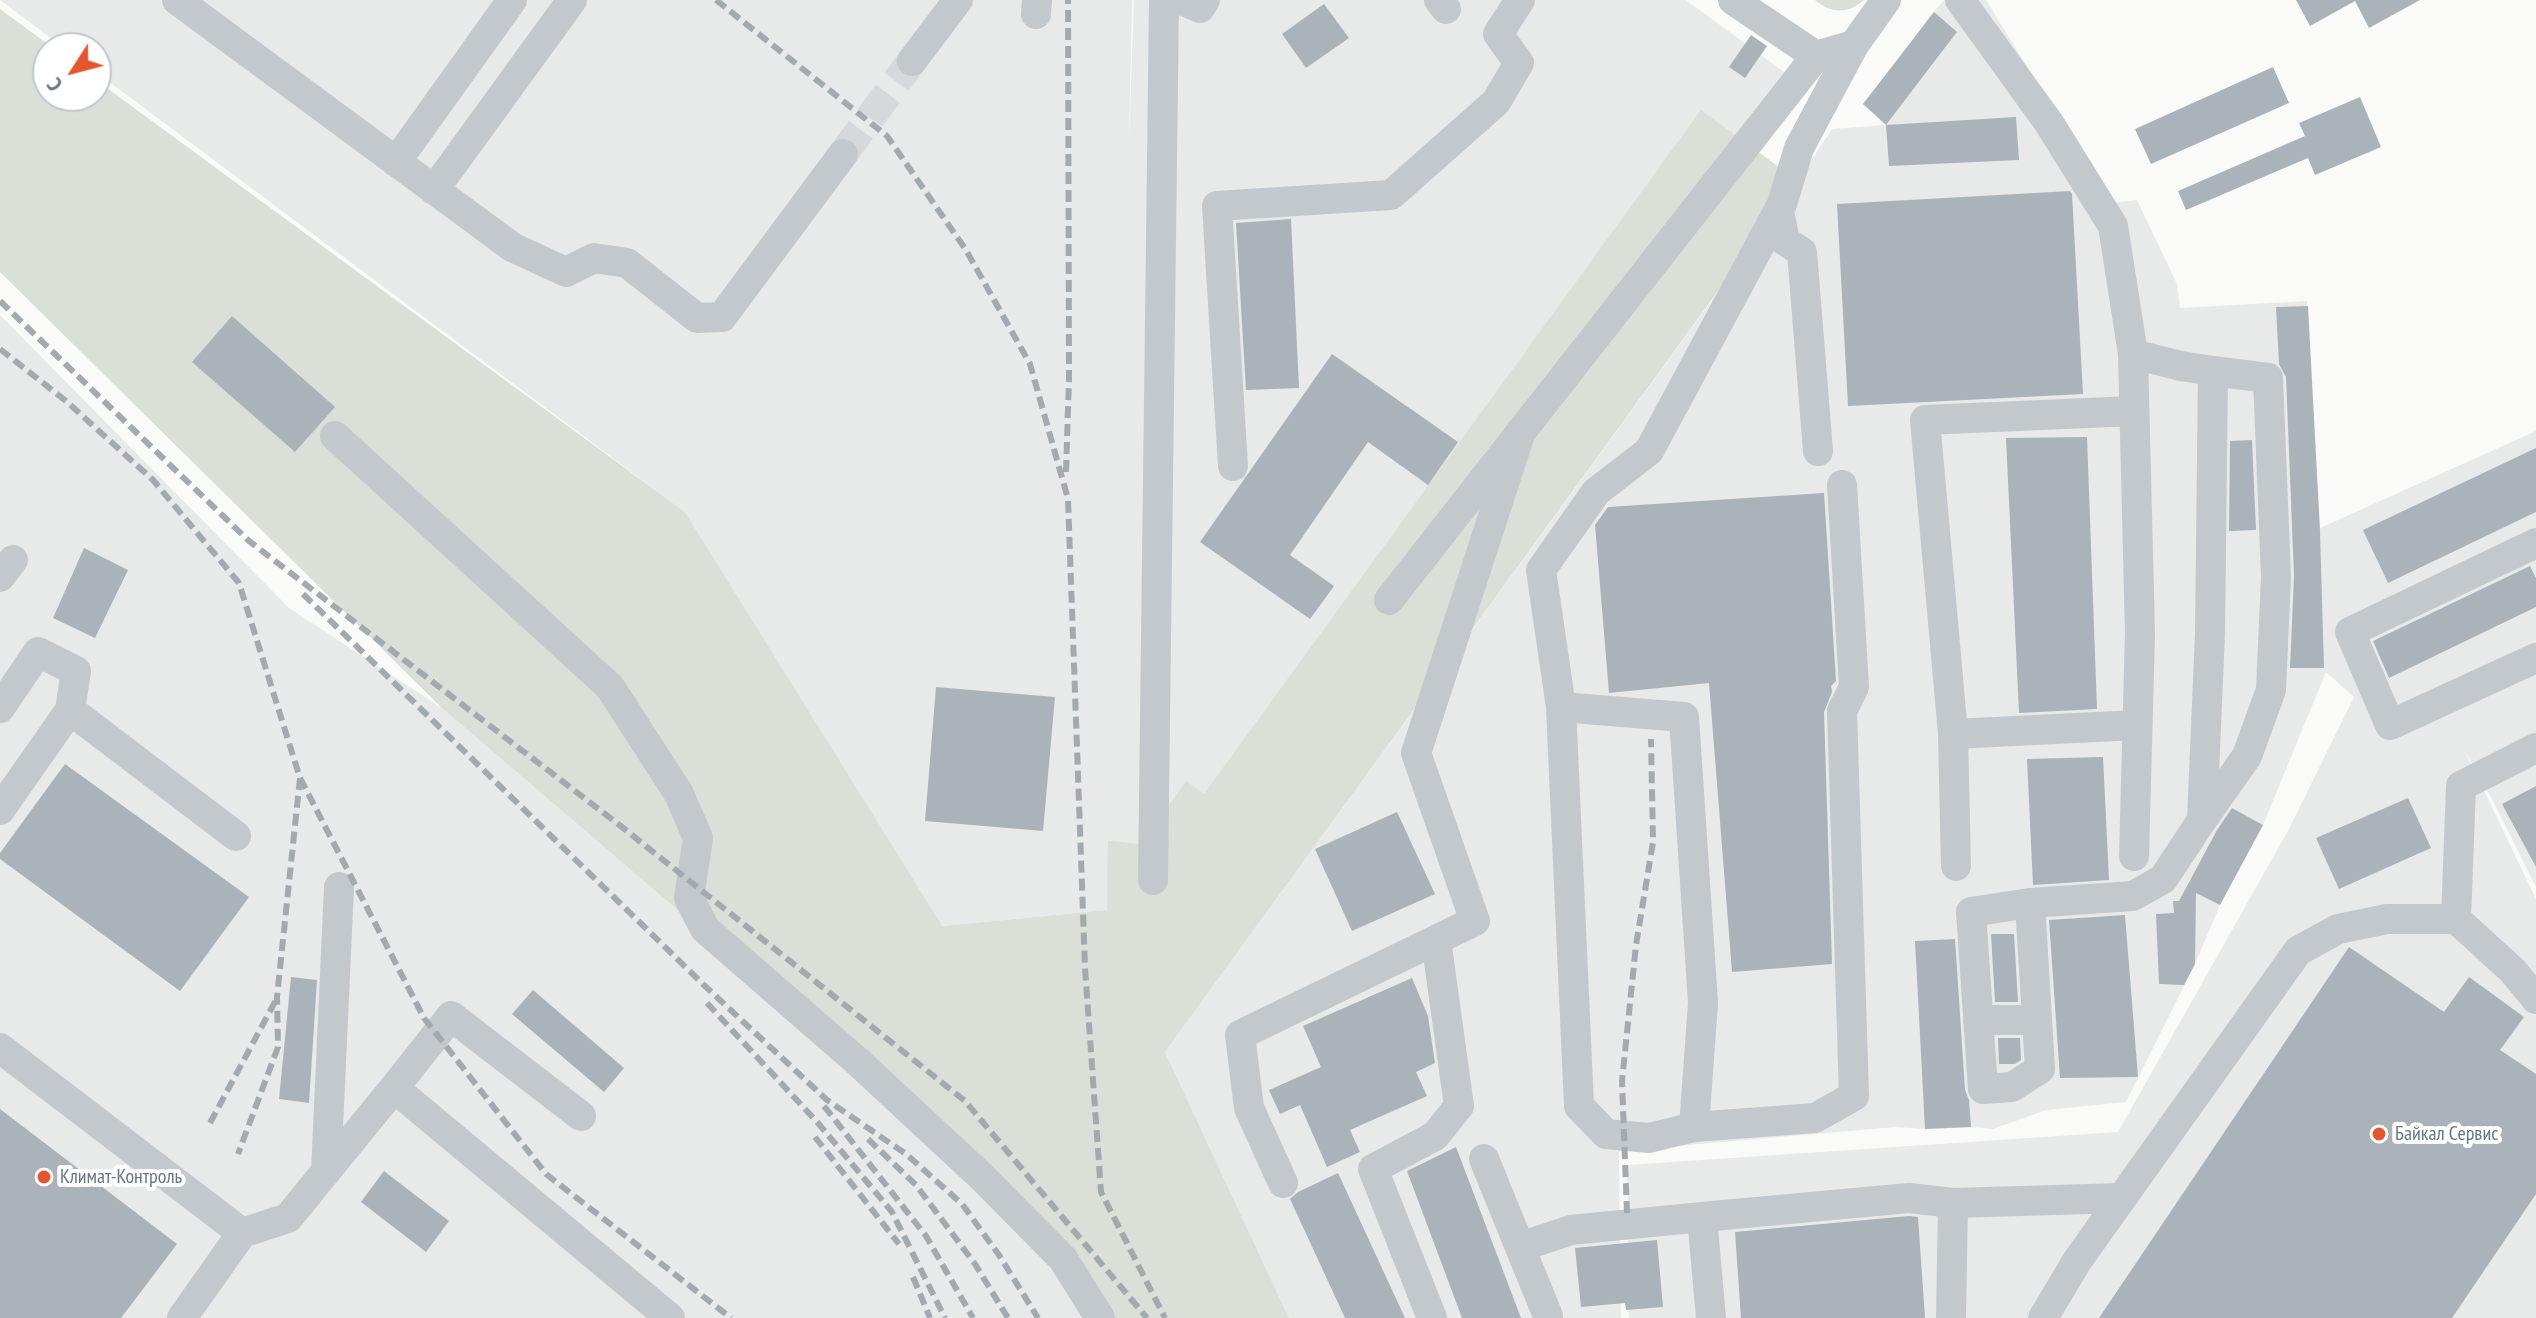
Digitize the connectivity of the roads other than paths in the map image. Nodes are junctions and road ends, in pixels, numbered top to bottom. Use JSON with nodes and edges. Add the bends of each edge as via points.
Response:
{"nodes":[{"id":1,"x":177,"y":0,"type":"edge"},
{"id":2,"x":512,"y":0,"type":"edge"},
{"id":3,"x":572,"y":0,"type":"edge"},
{"id":4,"x":958,"y":0,"type":"edge"},
{"id":5,"x":1164,"y":0,"type":"edge"},
{"id":6,"x":1181,"y":0,"type":"edge"},
{"id":7,"x":1205,"y":0,"type":"edge"},
{"id":8,"x":1520,"y":0,"type":"edge"},
{"id":9,"x":1886,"y":0,"type":"edge"},
{"id":10,"x":1960,"y":0,"type":"edge"},
{"id":11,"x":1739,"y":2,"type":"edge"},
{"id":12,"x":1854,"y":45,"type":"junction"},
{"id":13,"x":1816,"y":56,"type":"junction"},
{"id":14,"x":912,"y":61,"type":"tunnel mouth"},
{"id":15,"x":843,"y":154,"type":"tunnel mouth"},
{"id":16,"x":396,"y":162,"type":"junction"},
{"id":17,"x":434,"y":190,"type":"junction"},
{"id":18,"x":1779,"y":211,"type":"junction"},
{"id":19,"x":2133,"y":354,"type":"junction"},
{"id":20,"x":2213,"y":371,"type":"junction"},
{"id":21,"x":2134,"y":411,"type":"junction"},
{"id":22,"x":1521,"y":431,"type":"junction"},
{"id":23,"x":335,"y":436,"type":"dead end"},
{"id":24,"x":1818,"y":451,"type":"dead end"},
{"id":25,"x":1233,"y":466,"type":"dead end"},
{"id":26,"x":1842,"y":485,"type":"dead end"},
{"id":27,"x":2536,"y":543,"type":"edge"},
{"id":28,"x":1389,"y":600,"type":"dead end"},
{"id":29,"x":2536,"y":658,"type":"edge"},
{"id":30,"x":1561,"y":707,"type":"junction"},
{"id":31,"x":0,"y":708,"type":"edge"},
{"id":32,"x":70,"y":710,"type":"junction"},
{"id":33,"x":2137,"y":725,"type":"junction"},
{"id":34,"x":1953,"y":734,"type":"junction"},
{"id":35,"x":2536,"y":748,"type":"edge"},
{"id":36,"x":0,"y":810,"type":"edge"},
{"id":37,"x":2202,"y":820,"type":"junction"},
{"id":38,"x":236,"y":836,"type":"dead end"},
{"id":39,"x":2134,"y":856,"type":"dead end"},
{"id":40,"x":1956,"y":866,"type":"dead end"},
{"id":41,"x":1153,"y":880,"type":"dead end"},
{"id":42,"x":339,"y":887,"type":"dead end"},
{"id":43,"x":2030,"y":903,"type":"junction"},
{"id":44,"x":2456,"y":919,"type":"junction"},
{"id":45,"x":1436,"y":940,"type":"junction"},
{"id":46,"x":2536,"y":999,"type":"edge"},
{"id":47,"x":1978,"y":1020,"type":"junction"},
{"id":48,"x":2037,"y":1020,"type":"junction"},
{"id":49,"x":0,"y":1048,"type":"edge"},
{"id":50,"x":394,"y":1088,"type":"junction"},
{"id":51,"x":581,"y":1116,"type":"dead end"},
{"id":52,"x":1694,"y":1127,"type":"junction"},
{"id":53,"x":1484,"y":1159,"type":"dead end"},
{"id":54,"x":326,"y":1172,"type":"junction"},
{"id":55,"x":1283,"y":1183,"type":"dead end"},
{"id":56,"x":2122,"y":1198,"type":"junction"},
{"id":57,"x":1953,"y":1203,"type":"junction"},
{"id":58,"x":1702,"y":1217,"type":"junction"},
{"id":59,"x":242,"y":1233,"type":"junction"},
{"id":60,"x":1520,"y":1247,"type":"junction"},
{"id":61,"x":1548,"y":1316,"type":"dead end"},
{"id":62,"x":182,"y":1318,"type":"edge"},
{"id":63,"x":670,"y":1318,"type":"edge"},
{"id":64,"x":1100,"y":1318,"type":"edge"},
{"id":65,"x":1432,"y":1318,"type":"edge"},
{"id":66,"x":1711,"y":1318,"type":"edge"},
{"id":67,"x":1951,"y":1318,"type":"edge"},
{"id":68,"x":2043,"y":1318,"type":"edge"}],
"edges":[{"from":1,"to":16,"type":"street"},
{"from":2,"to":16,"type":"street"},
{"from":3,"to":17,"type":"street"},
{"from":4,"to":14,"type":"street"},
{"from":5,"to":41,"type":"street"},
{"from":6,"to":7,"type":"street","via":[[1200,8]]},
{"from":8,"to":25,"type":"street","via":[[1498,34],[1519,63],[1496,102],[1391,195],[1217,206]]},
{"from":9,"to":12,"type":"street"},
{"from":10,"to":19,"type":"street","via":[[2049,123],[2113,226]]},
{"from":11,"to":13,"type":"street"},
{"from":12,"to":13,"type":"street"},
{"from":12,"to":18,"type":"street","via":[[1799,148]]},
{"from":13,"to":22,"type":"street"},
{"from":15,"to":17,"type":"street","via":[[722,317],[697,318],[627,263],[594,258],[566,272],[512,247]]},
{"from":16,"to":17,"type":"street"},
{"from":18,"to":24,"type":"street","via":[[1785,241],[1802,252]]},
{"from":18,"to":30,"type":"street","via":[[1649,451],[1596,492],[1541,570]]},
{"from":19,"to":20,"type":"street"},
{"from":19,"to":21,"type":"street"},
{"from":20,"to":37,"type":"street"},
{"from":20,"to":37,"type":"street","via":[[2268,378],[2276,577],[2271,690],[2247,756]]},
{"from":21,"to":33,"type":"street"},
{"from":21,"to":34,"type":"street","via":[[1925,420]]},
{"from":22,"to":28,"type":"street"},
{"from":22,"to":45,"type":"street","via":[[1416,753],[1475,921]]},
{"from":23,"to":64,"type":"street","via":[[610,687],[679,794],[698,838],[689,898],[705,929],[983,1178],[1063,1259]]},
{"from":26,"to":52,"type":"street","via":[[1854,687],[1842,711],[1854,1096],[1815,1118]]},
{"from":27,"to":29,"type":"street","via":[[2350,632],[2390,725]]},
{"from":30,"to":52,"type":"street","via":[[1579,1106],[1606,1134],[1649,1138]]},
{"from":30,"to":52,"type":"street","via":[[1684,717],[1703,1003]]},
{"from":31,"to":32,"type":"street","via":[[38,652],[76,671]]},
{"from":32,"to":36,"type":"street"},
{"from":32,"to":38,"type":"street"},
{"from":33,"to":34,"type":"street"},
{"from":33,"to":39,"type":"street"},
{"from":34,"to":40,"type":"street"},
{"from":35,"to":44,"type":"street","via":[[2461,786]]},
{"from":37,"to":43,"type":"street","via":[[2163,879],[2133,896]]},
{"from":42,"to":54,"type":"street"},
{"from":43,"to":47,"type":"street","via":[[1971,912]]},
{"from":43,"to":48,"type":"street"},
{"from":44,"to":46,"type":"street"},
{"from":44,"to":56,"type":"street","via":[[2387,919],[2338,929],[2298,951]]},
{"from":45,"to":55,"type":"street","via":[[1240,1035],[1249,1108]]},
{"from":45,"to":65,"type":"street","via":[[1459,1106],[1435,1136],[1373,1169]]},
{"from":47,"to":48,"type":"street"},
{"from":47,"to":48,"type":"street","via":[[1983,1089],[2012,1087],[2040,1069]]},
{"from":49,"to":59,"type":"street"},
{"from":50,"to":51,"type":"street","via":[[451,1016]]},
{"from":50,"to":54,"type":"street"},
{"from":50,"to":63,"type":"street"},
{"from":53,"to":60,"type":"street"},
{"from":54,"to":59,"type":"street","via":[[288,1218]]},
{"from":56,"to":57,"type":"street"},
{"from":56,"to":68,"type":"street"},
{"from":57,"to":58,"type":"street","via":[[1909,1198]]},
{"from":57,"to":67,"type":"street"},
{"from":58,"to":60,"type":"street","via":[[1571,1230]]},
{"from":58,"to":66,"type":"street"},
{"from":59,"to":62,"type":"street"},
{"from":60,"to":61,"type":"street"}]}
